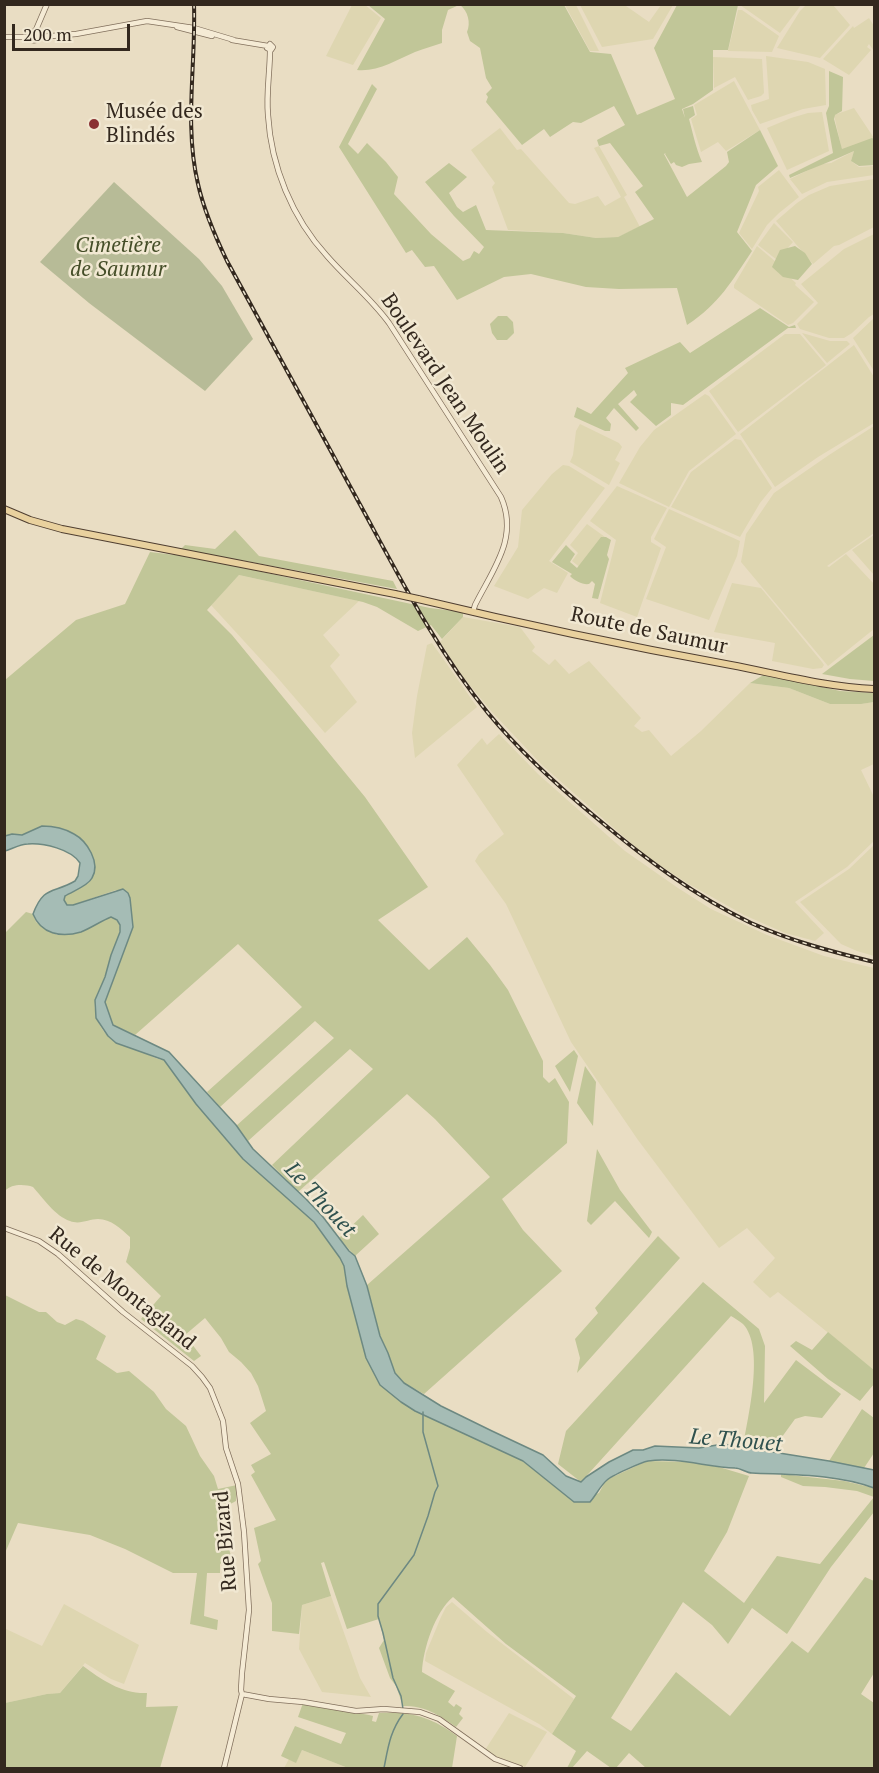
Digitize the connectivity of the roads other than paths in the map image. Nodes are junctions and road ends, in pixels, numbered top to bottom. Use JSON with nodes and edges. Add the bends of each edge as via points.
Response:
{"nodes":[{"id":1,"x":47,"y":4,"type":"edge"},
{"id":2,"x":35,"y":32,"type":"junction"},
{"id":3,"x":4,"y":37,"type":"edge"},
{"id":4,"x":29,"y":37,"type":"junction"},
{"id":5,"x":39,"y":37,"type":"junction"},
{"id":6,"x":4,"y":509,"type":"edge"},
{"id":7,"x":474,"y":611,"type":"junction"},
{"id":8,"x":874,"y":688,"type":"edge"},
{"id":9,"x":4,"y":1228,"type":"edge"},
{"id":10,"x":210,"y":1388,"type":"joint"},
{"id":11,"x":242,"y":1694,"type":"junction"},
{"id":12,"x":224,"y":1768,"type":"edge"},
{"id":13,"x":520,"y":1768,"type":"edge"}],
"edges":[{"from":1,"to":2,"type":"street"},
{"from":2,"to":4,"type":"street"},
{"from":2,"to":5,"type":"street"},
{"from":3,"to":4,"type":"street"},
{"from":4,"to":5,"type":"street","via":[[34,41]]},
{"from":5,"to":7,"type":"street","name":"Boulevard Jean Moulin","via":[[85,33],[141,21],[194,28],[269,48],[269,129],[292,206],[326,256],[384,316],[506,507],[507,538]]},
{"from":6,"to":7,"type":"main road","name":"Route de Saumur","bridge":true,"via":[[62,529]]},
{"from":7,"to":8,"type":"main road","name":"Route de Saumur"},
{"from":9,"to":10,"type":"street","name":"Rue de Montagland","via":[[39,1241],[58,1254],[192,1366]]},
{"from":10,"to":11,"type":"street","name":"Rue Bizard","via":[[223,1421],[226,1448],[238,1484],[244,1532],[249,1610]]},
{"from":11,"to":12,"type":"street","name":"Rue Bizard"},
{"from":11,"to":13,"type":"street","via":[[356,1711],[430,1714],[495,1759]]}]}
